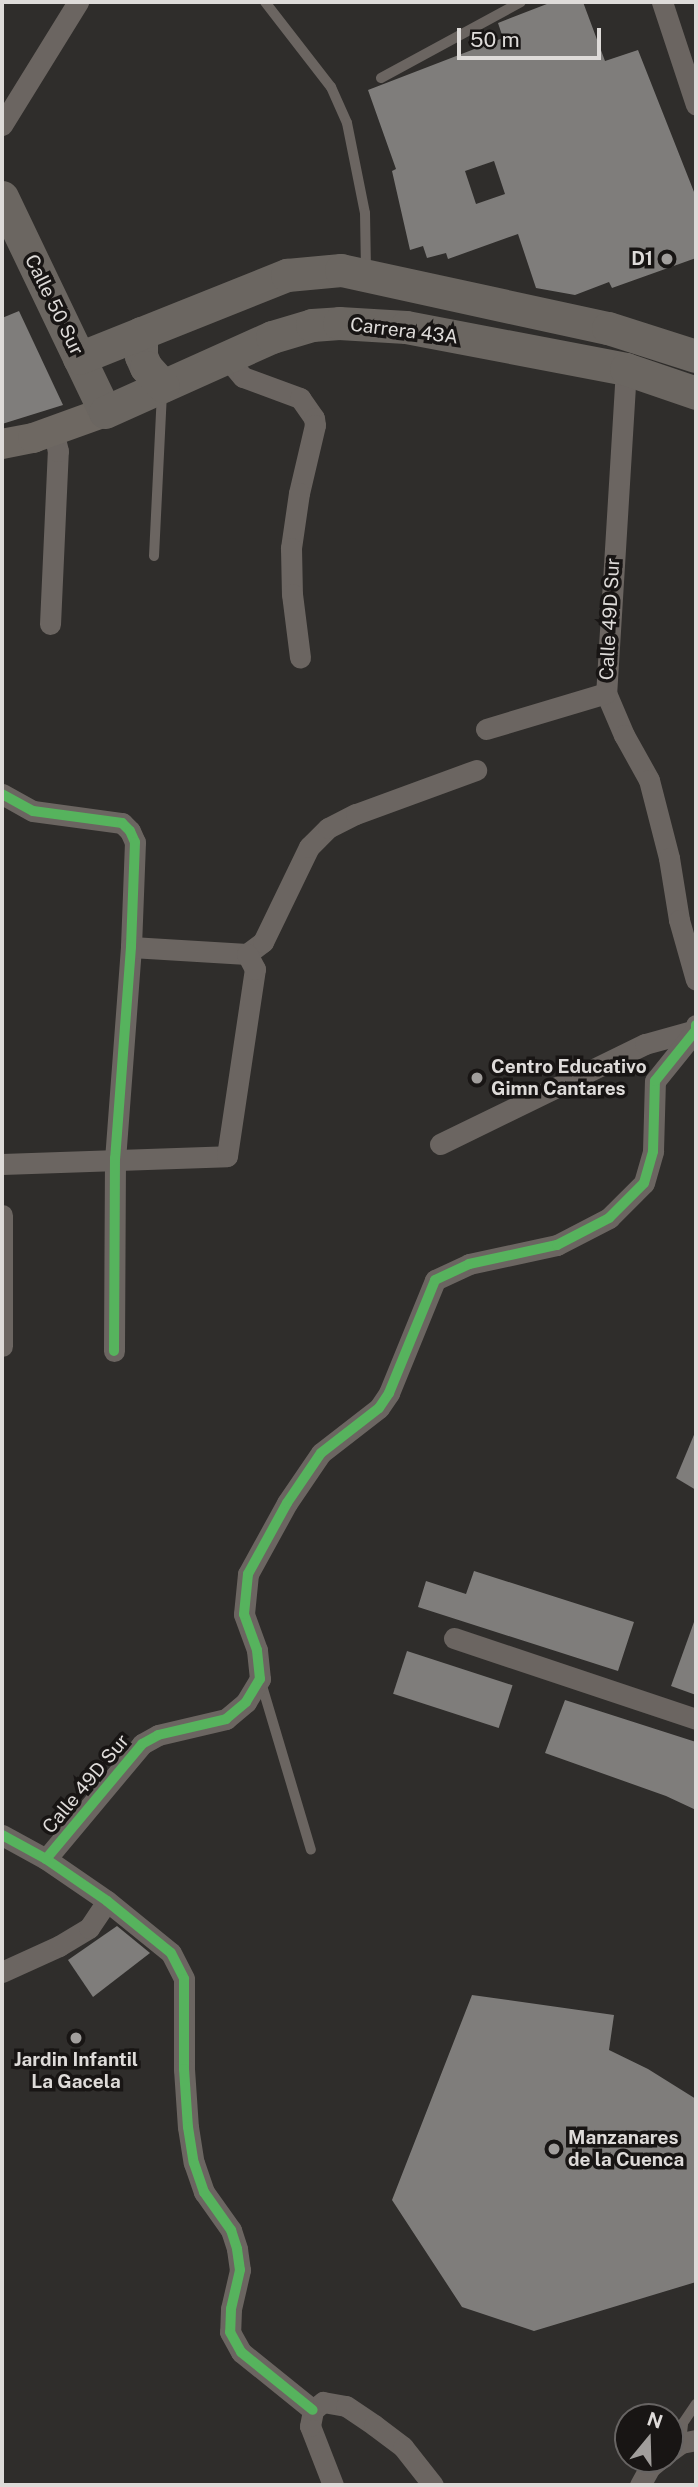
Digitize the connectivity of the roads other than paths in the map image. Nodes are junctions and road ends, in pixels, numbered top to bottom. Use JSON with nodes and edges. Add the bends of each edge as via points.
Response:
{"nodes":[{"id":1,"x":78,"y":2,"type":"edge"},
{"id":2,"x":265,"y":2,"type":"edge"},
{"id":3,"x":521,"y":2,"type":"edge"},
{"id":4,"x":662,"y":2,"type":"edge"},
{"id":5,"x":381,"y":78,"type":"dead end"},
{"id":6,"x":696,"y":106,"type":"edge"},
{"id":7,"x":2,"y":124,"type":"edge"},
{"id":8,"x":2,"y":197,"type":"edge"},
{"id":9,"x":367,"y":275,"type":"junction"},
{"id":10,"x":141,"y":333,"type":"junction"},
{"id":11,"x":696,"y":356,"type":"edge"},
{"id":12,"x":226,"y":357,"type":"junction"},
{"id":13,"x":79,"y":358,"type":"junction"},
{"id":14,"x":626,"y":369,"type":"junction"},
{"id":15,"x":163,"y":386,"type":"junction"},
{"id":16,"x":696,"y":393,"type":"edge"},
{"id":17,"x":105,"y":412,"type":"junction"},
{"id":18,"x":53,"y":431,"type":"junction"},
{"id":19,"x":2,"y":444,"type":"edge"},
{"id":20,"x":154,"y":556,"type":"dead end"},
{"id":21,"x":50,"y":624,"type":"dead end"},
{"id":22,"x":300,"y":657,"type":"dead end"},
{"id":23,"x":606,"y":693,"type":"junction"},
{"id":24,"x":486,"y":729,"type":"dead end"},
{"id":25,"x":476,"y":769,"type":"dead end"},
{"id":26,"x":2,"y":794,"type":"edge"},
{"id":27,"x":687,"y":919,"type":"edge"},
{"id":28,"x":131,"y":947,"type":"junction"},
{"id":29,"x":247,"y":954,"type":"junction"},
{"id":30,"x":696,"y":980,"type":"edge"},
{"id":31,"x":696,"y":1027,"type":"edge"},
{"id":32,"x":440,"y":1144,"type":"dead end"},
{"id":33,"x":115,"y":1158,"type":"junction"},
{"id":34,"x":2,"y":1164,"type":"edge"},
{"id":35,"x":2,"y":1216,"type":"edge"},
{"id":36,"x":2,"y":1346,"type":"edge"},
{"id":37,"x":114,"y":1351,"type":"dead end"},
{"id":38,"x":454,"y":1638,"type":"dead end"},
{"id":39,"x":260,"y":1679,"type":"junction"},
{"id":40,"x":696,"y":1719,"type":"edge"},
{"id":41,"x":2,"y":1835,"type":"edge"},
{"id":42,"x":311,"y":1850,"type":"dead end"},
{"id":43,"x":46,"y":1859,"type":"junction"},
{"id":44,"x":107,"y":1900,"type":"junction"},
{"id":45,"x":2,"y":1972,"type":"edge"},
{"id":46,"x":696,"y":2404,"type":"edge"},
{"id":47,"x":313,"y":2410,"type":"junction"},
{"id":48,"x":684,"y":2422,"type":"edge"},
{"id":49,"x":332,"y":2485,"type":"edge"},
{"id":50,"x":432,"y":2485,"type":"edge"}],
"edges":[{"from":1,"to":7,"type":"street"},
{"from":2,"to":9,"type":"lane","via":[[331,87],[347,123],[365,213]]},
{"from":3,"to":5,"type":"lane"},
{"from":4,"to":6,"type":"street"},
{"from":8,"to":13,"type":"main road","name":"Calle 50 Sur"},
{"from":9,"to":10,"type":"main road","via":[[341,270],[287,275]]},
{"from":9,"to":11,"type":"main road","via":[[608,328]]},
{"from":10,"to":13,"type":"main road"},
{"from":10,"to":15,"type":"main road","via":[[141,356]]},
{"from":12,"to":14,"type":"main road","name":"Carrera 43A","via":[[312,325],[364,322]]},
{"from":12,"to":15,"type":"main road","name":"Carrera 43A"},
{"from":12,"to":22,"type":"street","via":[[243,377],[300,397],[314,418],[291,548]]},
{"from":13,"to":17,"type":"main road","name":"Calle 50 Sur"},
{"from":14,"to":16,"type":"main road","name":"Carrera 43A"},
{"from":14,"to":23,"type":"street","name":"Calle 49D Sur"},
{"from":15,"to":17,"type":"main road","name":"Carrera 43A"},
{"from":15,"to":20,"type":"lane"},
{"from":17,"to":18,"type":"main road","name":"Carrera 43A"},
{"from":18,"to":19,"type":"main road","name":"Carrera 43A"},
{"from":18,"to":21,"type":"street","via":[[58,451]]},
{"from":23,"to":24,"type":"street"},
{"from":23,"to":27,"type":"street","name":"Calle 49D Sur","via":[[649,780]]},
{"from":25,"to":29,"type":"street","via":[[328,828],[309,847],[263,942]]},
{"from":26,"to":28,"type":"street","via":[[33,811],[122,823],[130,831],[135,842]]},
{"from":27,"to":30,"type":"street","name":"Calle 49D Sur"},
{"from":28,"to":29,"type":"street"},
{"from":28,"to":33,"type":"street"},
{"from":29,"to":33,"type":"street","via":[[255,969],[227,1156]]},
{"from":31,"to":32,"type":"street","via":[[645,1044]]},
{"from":31,"to":39,"type":"street","via":[[655,1081],[653,1151],[643,1183],[609,1218],[557,1245],[469,1264],[435,1280],[389,1394],[379,1408],[321,1453],[248,1574],[244,1614],[257,1650]]},
{"from":33,"to":34,"type":"street"},
{"from":33,"to":37,"type":"street"},
{"from":35,"to":36,"type":"street"},
{"from":38,"to":40,"type":"street"},
{"from":39,"to":42,"type":"lane"},
{"from":39,"to":43,"type":"street","name":"Calle 49D Sur","via":[[246,1702],[226,1719],[158,1735],[142,1744]]},
{"from":41,"to":43,"type":"street"},
{"from":43,"to":44,"type":"street","name":"Calle 49D Sur"},
{"from":44,"to":45,"type":"street","via":[[89,1928]]},
{"from":44,"to":47,"type":"street","name":"Calle 49D Sur","via":[[171,1953],[184,1979],[184,2069],[194,2163],[204,2192],[231,2230],[240,2270],[230,2332],[241,2352]]},
{"from":46,"to":48,"type":"lane"},
{"from":47,"to":49,"type":"street","via":[[310,2426]]},
{"from":47,"to":50,"type":"street","via":[[323,2402],[346,2406],[403,2447]]}]}
